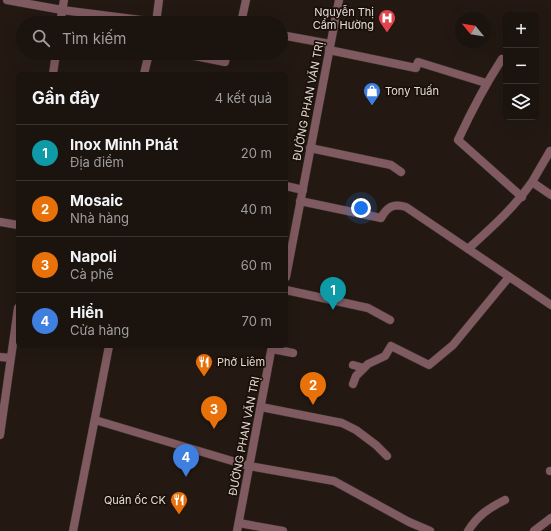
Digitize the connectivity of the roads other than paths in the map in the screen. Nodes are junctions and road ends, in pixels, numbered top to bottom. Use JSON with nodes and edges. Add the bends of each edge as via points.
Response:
{"nodes":[{"id":1,"x":7,"y":0,"type":"edge"},
{"id":2,"x":64,"y":0,"type":"edge"},
{"id":3,"x":159,"y":0,"type":"edge"},
{"id":4,"x":246,"y":0,"type":"edge"},
{"id":5,"x":339,"y":0,"type":"edge"},
{"id":6,"x":62,"y":10,"type":"junction"},
{"id":7,"x":61,"y":16,"type":"edge"},
{"id":8,"x":105,"y":16,"type":"edge"},
{"id":9,"x":157,"y":16,"type":"edge"},
{"id":10,"x":243,"y":16,"type":"edge"},
{"id":11,"x":288,"y":37,"type":"edge"},
{"id":12,"x":330,"y":47,"type":"junction"},
{"id":13,"x":502,"y":59,"type":"dead end"},
{"id":14,"x":55,"y":60,"type":"edge"},
{"id":15,"x":147,"y":60,"type":"edge"},
{"id":16,"x":215,"y":60,"type":"edge"},
{"id":17,"x":225,"y":60,"type":"edge"},
{"id":18,"x":53,"y":72,"type":"edge"},
{"id":19,"x":144,"y":72,"type":"edge"},
{"id":20,"x":486,"y":83,"type":"junction"},
{"id":21,"x":310,"y":148,"type":"junction"},
{"id":22,"x":550,"y":151,"type":"dead end"},
{"id":23,"x":401,"y":172,"type":"dead end"},
{"id":24,"x":532,"y":182,"type":"junction"},
{"id":25,"x":288,"y":186,"type":"edge"},
{"id":26,"x":303,"y":190,"type":"junction"},
{"id":27,"x":551,"y":195,"type":"edge"},
{"id":28,"x":522,"y":197,"type":"junction"},
{"id":29,"x":300,"y":201,"type":"junction"},
{"id":30,"x":0,"y":222,"type":"edge"},
{"id":31,"x":16,"y":225,"type":"edge"},
{"id":32,"x":468,"y":249,"type":"junction"},
{"id":33,"x":288,"y":266,"type":"edge"},
{"id":34,"x":509,"y":277,"type":"junction"},
{"id":35,"x":288,"y":290,"type":"edge"},
{"id":36,"x":551,"y":304,"type":"edge"},
{"id":37,"x":390,"y":320,"type":"dead end"},
{"id":38,"x":16,"y":322,"type":"edge"},
{"id":39,"x":109,"y":348,"type":"edge"},
{"id":40,"x":272,"y":348,"type":"edge"},
{"id":41,"x":293,"y":353,"type":"dead end"},
{"id":42,"x":0,"y":357,"type":"edge"},
{"id":43,"x":11,"y":358,"type":"junction"},
{"id":44,"x":354,"y":365,"type":"dead end"},
{"id":45,"x":364,"y":368,"type":"junction"},
{"id":46,"x":353,"y":384,"type":"dead end"},
{"id":47,"x":261,"y":407,"type":"junction"},
{"id":48,"x":95,"y":420,"type":"junction"},
{"id":49,"x":0,"y":435,"type":"edge"},
{"id":50,"x":387,"y":456,"type":"dead end"},
{"id":51,"x":249,"y":466,"type":"junction"},
{"id":52,"x":505,"y":500,"type":"dead end"},
{"id":53,"x":551,"y":518,"type":"edge"},
{"id":54,"x":238,"y":527,"type":"edge"},
{"id":55,"x":73,"y":531,"type":"edge"},
{"id":56,"x":282,"y":531,"type":"edge"},
{"id":57,"x":430,"y":531,"type":"edge"},
{"id":58,"x":468,"y":531,"type":"edge"},
{"id":59,"x":534,"y":531,"type":"edge"}],
"edges":[{"from":1,"to":6,"type":"street"},
{"from":2,"to":6,"type":"street"},
{"from":3,"to":9,"type":"street"},
{"from":4,"to":10,"type":"street"},
{"from":5,"to":12,"type":"street","name":"ĐƯỜNG PHAN VĂN TRỊ"},
{"from":6,"to":7,"type":"street"},
{"from":6,"to":8,"type":"street"},
{"from":11,"to":12,"type":"street"},
{"from":12,"to":20,"type":"street","via":[[416,68],[418,62]]},
{"from":12,"to":21,"type":"street","name":"ĐƯỜNG PHAN VĂN TRỊ"},
{"from":13,"to":20,"type":"street"},
{"from":14,"to":18,"type":"street"},
{"from":15,"to":19,"type":"street"},
{"from":16,"to":17,"type":"street"},
{"from":20,"to":28,"type":"street","via":[[458,140]]},
{"from":21,"to":23,"type":"street","via":[[391,165]]},
{"from":21,"to":26,"type":"street","name":"ĐƯỜNG PHAN VĂN TRỊ"},
{"from":22,"to":24,"type":"street"},
{"from":24,"to":27,"type":"street"},
{"from":24,"to":28,"type":"street"},
{"from":25,"to":26,"type":"street"},
{"from":26,"to":29,"type":"street","name":"ĐƯỜNG PHAN VĂN TRỊ"},
{"from":28,"to":32,"type":"street"},
{"from":29,"to":32,"type":"street","via":[[381,218],[389,207],[399,205],[406,207]]},
{"from":29,"to":33,"type":"street","name":"ĐƯỜNG PHAN VĂN TRỊ"},
{"from":30,"to":31,"type":"street"},
{"from":32,"to":34,"type":"street"},
{"from":34,"to":36,"type":"street"},
{"from":34,"to":45,"type":"street","via":[[453,345],[429,365],[391,346],[385,356]]},
{"from":35,"to":37,"type":"street","via":[[368,308]]},
{"from":38,"to":43,"type":"street"},
{"from":39,"to":48,"type":"street"},
{"from":40,"to":41,"type":"street"},
{"from":40,"to":47,"type":"street","name":"ĐƯỜNG PHAN VĂN TRỊ"},
{"from":42,"to":43,"type":"street"},
{"from":43,"to":49,"type":"street"},
{"from":44,"to":45,"type":"street"},
{"from":45,"to":46,"type":"street","via":[[356,376]]},
{"from":47,"to":50,"type":"street","via":[[342,424],[364,435]]},
{"from":47,"to":51,"type":"street","name":"ĐƯỜNG PHAN VĂN TRỊ"},
{"from":48,"to":51,"type":"street"},
{"from":48,"to":55,"type":"street"},
{"from":51,"to":54,"type":"street","name":"ĐƯỜNG PHAN VĂN TRỊ"},
{"from":51,"to":57,"type":"street","via":[[334,481]]},
{"from":52,"to":58,"type":"street","via":[[490,507]]},
{"from":53,"to":59,"type":"street"},
{"from":54,"to":56,"type":"street"}]}
